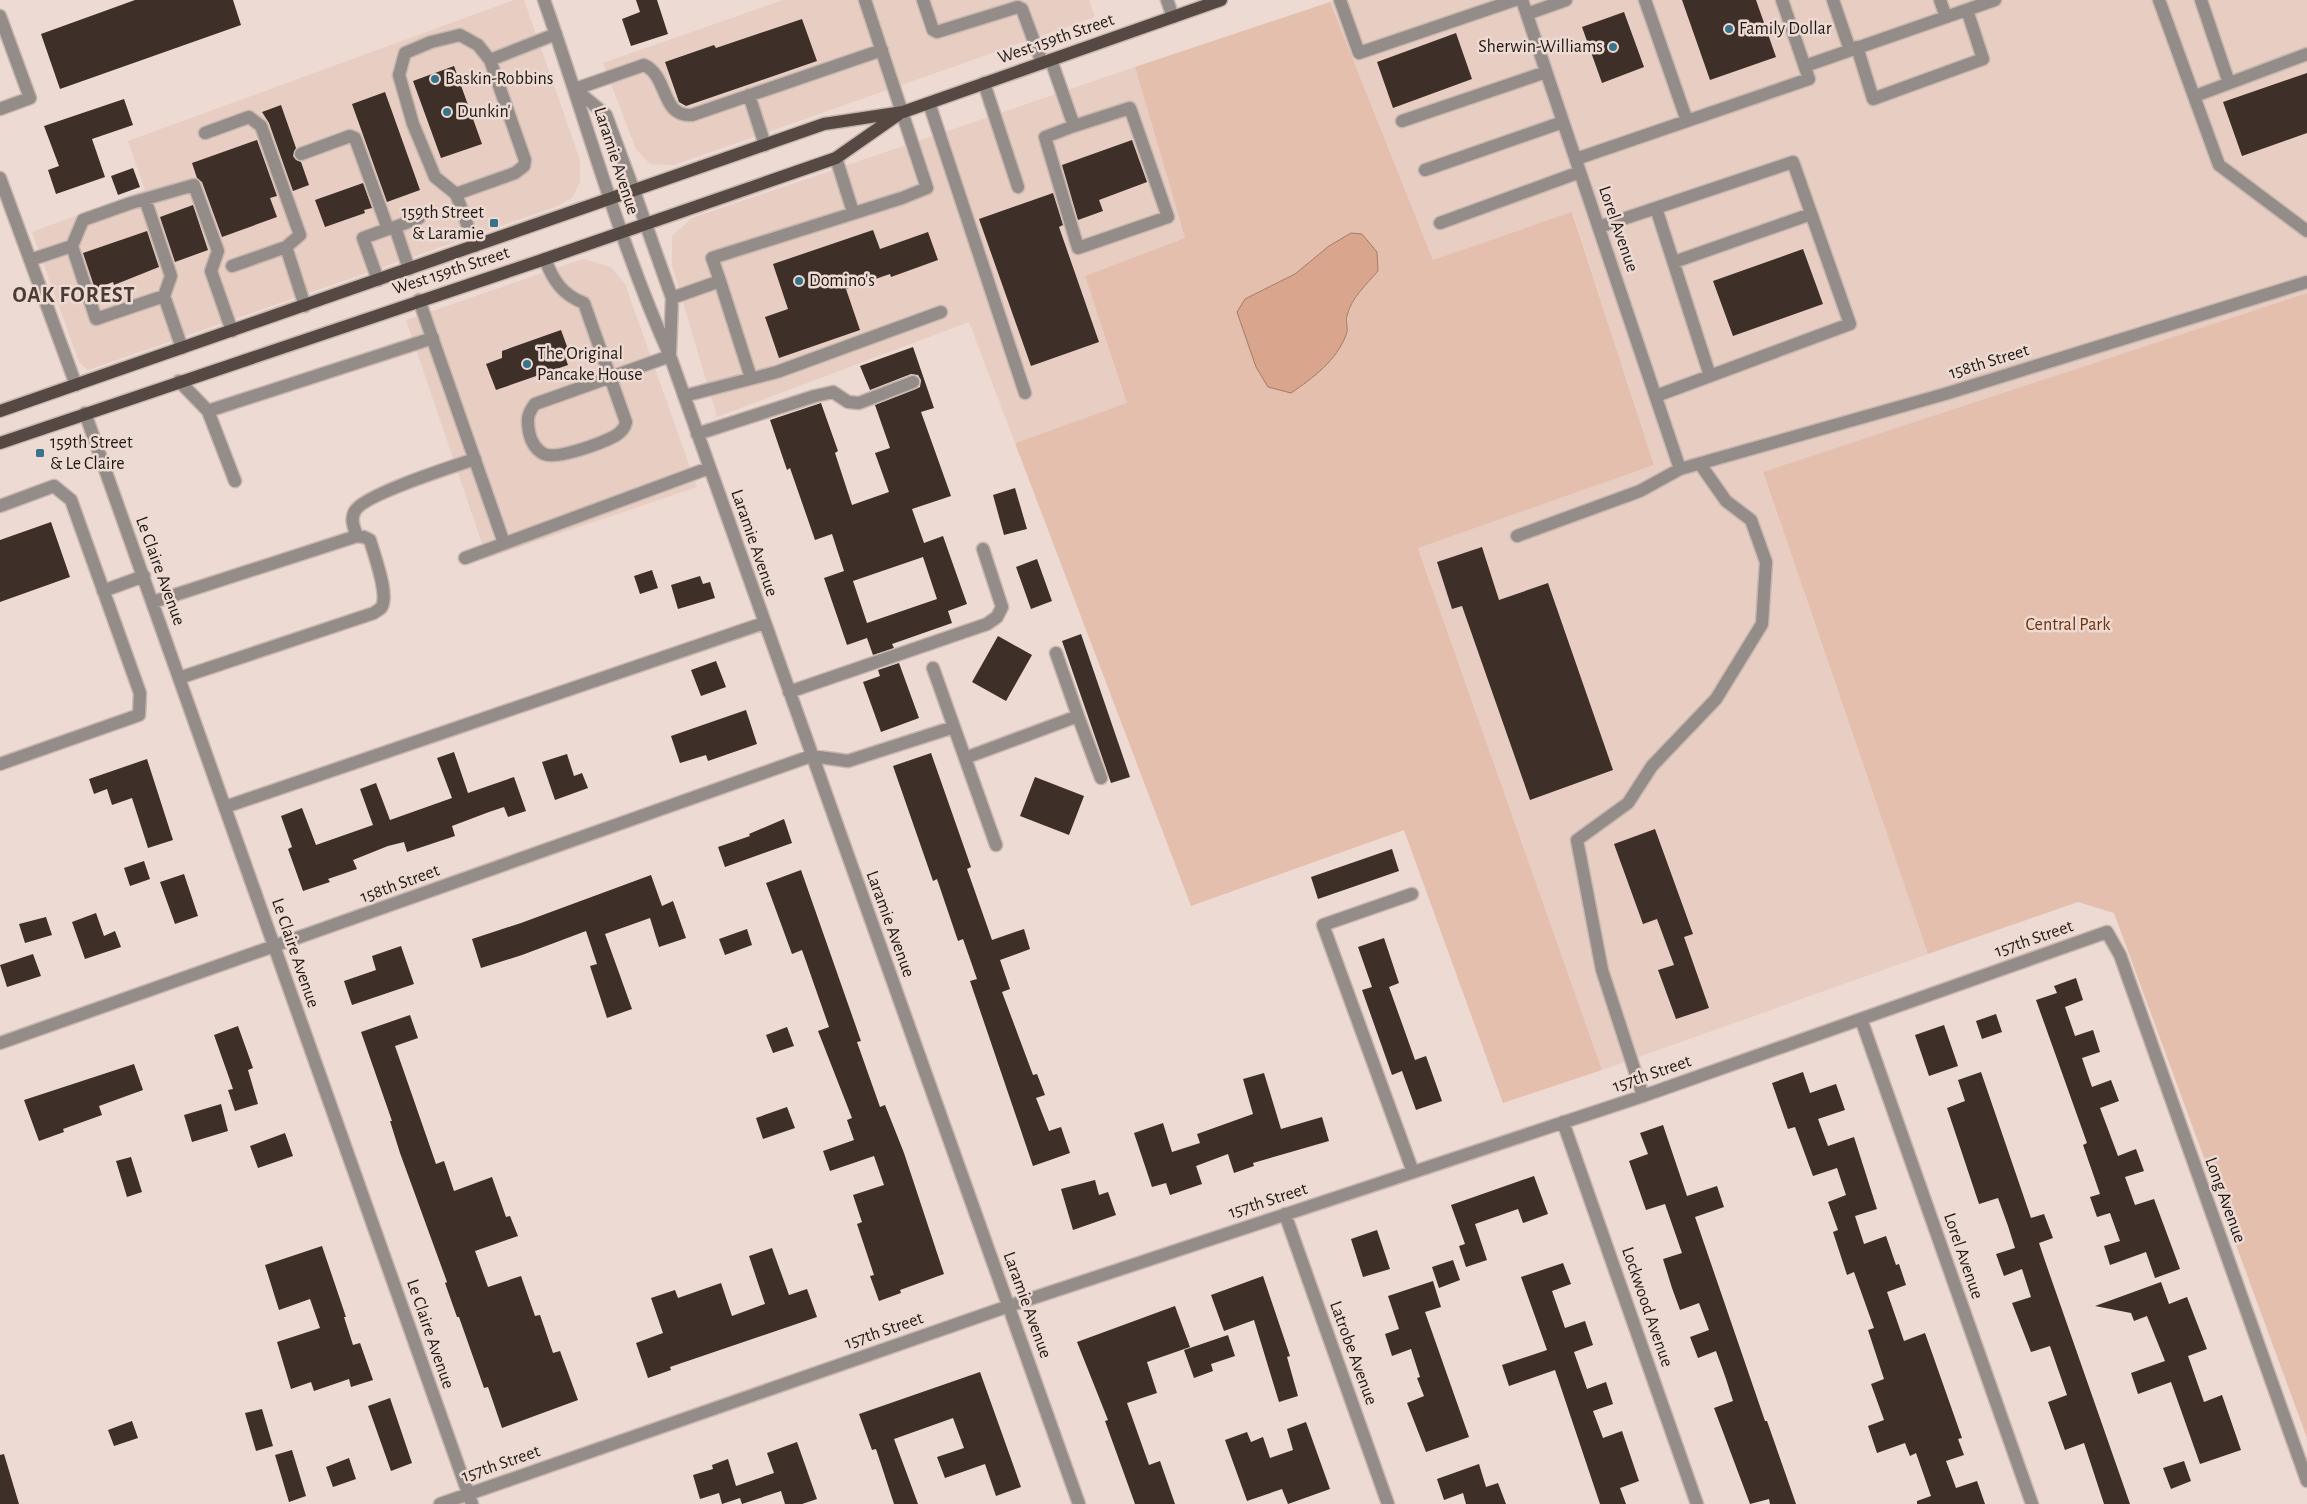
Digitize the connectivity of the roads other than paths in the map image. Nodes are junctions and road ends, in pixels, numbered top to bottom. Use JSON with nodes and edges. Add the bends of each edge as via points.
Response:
{"nodes":[{"id":1,"x":544,"y":0,"type":"edge"},
{"id":2,"x":865,"y":0,"type":"edge"},
{"id":3,"x":923,"y":0,"type":"edge"},
{"id":4,"x":1167,"y":0,"type":"edge"},
{"id":5,"x":1221,"y":0,"type":"edge"},
{"id":6,"x":1340,"y":0,"type":"edge"},
{"id":7,"x":1515,"y":0,"type":"edge"},
{"id":8,"x":1522,"y":0,"type":"edge"},
{"id":9,"x":1566,"y":0,"type":"edge"},
{"id":10,"x":1645,"y":0,"type":"edge"},
{"id":11,"x":1782,"y":0,"type":"edge"},
{"id":12,"x":1833,"y":0,"type":"edge"},
{"id":13,"x":1940,"y":0,"type":"edge"},
{"id":14,"x":1995,"y":0,"type":"edge"},
{"id":15,"x":2159,"y":0,"type":"edge"},
{"id":16,"x":2201,"y":0,"type":"edge"},
{"id":17,"x":1967,"y":10,"type":"junction"},
{"id":18,"x":1526,"y":14,"type":"junction"},
{"id":19,"x":0,"y":16,"type":"edge"},
{"id":20,"x":1173,"y":17,"type":"junction"},
{"id":21,"x":1946,"y":17,"type":"junction"},
{"id":22,"x":556,"y":34,"type":"junction"},
{"id":23,"x":1853,"y":49,"type":"junction"},
{"id":24,"x":882,"y":50,"type":"junction"},
{"id":25,"x":2307,"y":54,"type":"edge"},
{"id":26,"x":490,"y":60,"type":"junction"},
{"id":27,"x":1046,"y":62,"type":"junction"},
{"id":28,"x":1805,"y":66,"type":"junction"},
{"id":29,"x":1546,"y":72,"type":"junction"},
{"id":30,"x":984,"y":83,"type":"junction"},
{"id":31,"x":2229,"y":83,"type":"junction"},
{"id":32,"x":575,"y":89,"type":"junction"},
{"id":33,"x":749,"y":95,"type":"junction"},
{"id":34,"x":2194,"y":96,"type":"junction"},
{"id":35,"x":929,"y":103,"type":"junction"},
{"id":36,"x":0,"y":109,"type":"edge"},
{"id":37,"x":903,"y":112,"type":"junction"},
{"id":38,"x":1402,"y":121,"type":"dead end"},
{"id":39,"x":1687,"y":121,"type":"junction"},
{"id":40,"x":1563,"y":122,"type":"junction"},
{"id":41,"x":1074,"y":126,"type":"junction"},
{"id":42,"x":205,"y":133,"type":"dead end"},
{"id":43,"x":765,"y":145,"type":"junction"},
{"id":44,"x":301,"y":154,"type":"dead end"},
{"id":45,"x":836,"y":158,"type":"junction"},
{"id":46,"x":1576,"y":159,"type":"junction"},
{"id":47,"x":1425,"y":170,"type":"dead end"},
{"id":48,"x":1580,"y":172,"type":"junction"},
{"id":49,"x":0,"y":178,"type":"edge"},
{"id":50,"x":1018,"y":187,"type":"dead end"},
{"id":51,"x":634,"y":191,"type":"junction"},
{"id":52,"x":456,"y":194,"type":"junction"},
{"id":53,"x":145,"y":199,"type":"junction"},
{"id":54,"x":610,"y":199,"type":"junction"},
{"id":55,"x":4,"y":204,"type":"edge"},
{"id":56,"x":1656,"y":208,"type":"junction"},
{"id":57,"x":853,"y":212,"type":"junction"},
{"id":58,"x":1811,"y":214,"type":"junction"},
{"id":59,"x":419,"y":218,"type":"dead end"},
{"id":60,"x":646,"y":224,"type":"junction"},
{"id":61,"x":1440,"y":224,"type":"dead end"},
{"id":62,"x":1599,"y":227,"type":"junction"},
{"id":63,"x":392,"y":228,"type":"junction"},
{"id":64,"x":2307,"y":231,"type":"edge"},
{"id":65,"x":621,"y":232,"type":"junction"},
{"id":66,"x":72,"y":246,"type":"junction"},
{"id":67,"x":475,"y":246,"type":"junction"},
{"id":68,"x":286,"y":247,"type":"junction"},
{"id":69,"x":545,"y":259,"type":"junction"},
{"id":70,"x":30,"y":260,"type":"junction"},
{"id":71,"x":1674,"y":262,"type":"junction"},
{"id":72,"x":232,"y":266,"type":"dead end"},
{"id":73,"x":409,"y":269,"type":"junction"},
{"id":74,"x":378,"y":280,"type":"junction"},
{"id":75,"x":720,"y":281,"type":"junction"},
{"id":76,"x":2307,"y":282,"type":"edge"},
{"id":77,"x":164,"y":296,"type":"junction"},
{"id":78,"x":672,"y":298,"type":"junction"},
{"id":79,"x":419,"y":300,"type":"junction"},
{"id":80,"x":305,"y":306,"type":"junction"},
{"id":81,"x":941,"y":312,"type":"dead end"},
{"id":82,"x":232,"y":331,"type":"junction"},
{"id":83,"x":433,"y":338,"type":"junction"},
{"id":84,"x":182,"y":348,"type":"junction"},
{"id":85,"x":670,"y":356,"type":"junction"},
{"id":86,"x":1710,"y":376,"type":"junction"},
{"id":87,"x":610,"y":377,"type":"junction"},
{"id":88,"x":752,"y":378,"type":"junction"},
{"id":89,"x":179,"y":381,"type":"junction"},
{"id":90,"x":913,"y":382,"type":"dead end"},
{"id":91,"x":76,"y":385,"type":"junction"},
{"id":92,"x":1025,"y":393,"type":"dead end"},
{"id":93,"x":684,"y":396,"type":"junction"},
{"id":94,"x":1656,"y":396,"type":"junction"},
{"id":95,"x":0,"y":411,"type":"edge"},
{"id":96,"x":208,"y":411,"type":"junction"},
{"id":97,"x":85,"y":413,"type":"junction"},
{"id":98,"x":697,"y":434,"type":"junction"},
{"id":99,"x":0,"y":443,"type":"edge"},
{"id":100,"x":474,"y":459,"type":"junction"},
{"id":101,"x":1700,"y":464,"type":"junction"},
{"id":102,"x":709,"y":468,"type":"junction"},
{"id":103,"x":1680,"y":469,"type":"junction"},
{"id":104,"x":235,"y":481,"type":"dead end"},
{"id":105,"x":0,"y":506,"type":"edge"},
{"id":106,"x":357,"y":536,"type":"junction"},
{"id":107,"x":1517,"y":536,"type":"dead end"},
{"id":108,"x":504,"y":543,"type":"junction"},
{"id":109,"x":984,"y":549,"type":"dead end"},
{"id":110,"x":465,"y":558,"type":"dead end"},
{"id":111,"x":144,"y":576,"type":"junction"},
{"id":112,"x":103,"y":591,"type":"junction"},
{"id":113,"x":153,"y":602,"type":"junction"},
{"id":114,"x":764,"y":623,"type":"junction"},
{"id":115,"x":1056,"y":653,"type":"dead end"},
{"id":116,"x":933,"y":668,"type":"dead end"},
{"id":117,"x":180,"y":678,"type":"junction"},
{"id":118,"x":789,"y":692,"type":"junction"},
{"id":119,"x":1078,"y":716,"type":"junction"},
{"id":120,"x":954,"y":726,"type":"junction"},
{"id":121,"x":811,"y":756,"type":"junction"},
{"id":122,"x":965,"y":758,"type":"junction"},
{"id":123,"x":0,"y":764,"type":"edge"},
{"id":124,"x":1101,"y":778,"type":"dead end"},
{"id":125,"x":225,"y":808,"type":"junction"},
{"id":126,"x":996,"y":845,"type":"dead end"},
{"id":127,"x":1412,"y":894,"type":"dead end"},
{"id":128,"x":2106,"y":932,"type":"joint"},
{"id":129,"x":275,"y":947,"type":"junction"},
{"id":130,"x":1861,"y":1019,"type":"junction"},
{"id":131,"x":0,"y":1043,"type":"edge"},
{"id":132,"x":1643,"y":1096,"type":"junction"},
{"id":133,"x":1563,"y":1122,"type":"junction"},
{"id":134,"x":1414,"y":1172,"type":"junction"},
{"id":135,"x":1285,"y":1214,"type":"junction"},
{"id":136,"x":1009,"y":1306,"type":"junction"},
{"id":137,"x":2307,"y":1482,"type":"edge"},
{"id":138,"x":470,"y":1499,"type":"edge"},
{"id":139,"x":440,"y":1504,"type":"edge"},
{"id":140,"x":1079,"y":1504,"type":"edge"},
{"id":141,"x":1388,"y":1504,"type":"edge"},
{"id":142,"x":1698,"y":1504,"type":"edge"},
{"id":143,"x":2032,"y":1504,"type":"edge"}],
"edges":[{"from":1,"to":22,"type":"street","name":"Laramie Avenue"},
{"from":2,"to":24,"type":"street"},
{"from":3,"to":27,"type":"street","via":[[933,30],[937,32],[1018,7],[1022,9]]},
{"from":4,"to":20,"type":"street"},
{"from":5,"to":20,"type":"main road","name":"West 159th Street"},
{"from":6,"to":7,"type":"street","via":[[1359,53]]},
{"from":8,"to":18,"type":"street","name":"Lorel Avenue"},
{"from":9,"to":18,"type":"street"},
{"from":10,"to":39,"type":"street"},
{"from":11,"to":28,"type":"street"},
{"from":12,"to":23,"type":"street"},
{"from":13,"to":21,"type":"street"},
{"from":14,"to":17,"type":"street"},
{"from":15,"to":34,"type":"street"},
{"from":16,"to":31,"type":"street"},
{"from":17,"to":21,"type":"street"},
{"from":17,"to":23,"type":"street","via":[[1983,59],[1873,99]]},
{"from":18,"to":29,"type":"street","name":"Lorel Avenue"},
{"from":19,"to":36,"type":"street","via":[[30,98]]},
{"from":20,"to":27,"type":"main road","name":"West 159th Street"},
{"from":21,"to":23,"type":"street"},
{"from":22,"to":26,"type":"street"},
{"from":22,"to":32,"type":"street","name":"Laramie Avenue"},
{"from":23,"to":28,"type":"street"},
{"from":24,"to":33,"type":"street"},
{"from":24,"to":37,"type":"street"},
{"from":25,"to":31,"type":"street"},
{"from":26,"to":52,"type":"street","via":[[524,154],[524,166],[515,173]]},
{"from":26,"to":52,"type":"street","via":[[478,45],[460,35],[405,53],[399,75],[413,124],[435,177]]},
{"from":27,"to":30,"type":"main road","name":"West 159th Street"},
{"from":27,"to":41,"type":"street"},
{"from":28,"to":39,"type":"street","via":[[1809,79]]},
{"from":29,"to":38,"type":"street"},
{"from":29,"to":40,"type":"street","name":"Lorel Avenue"},
{"from":30,"to":35,"type":"main road","name":"West 159th Street"},
{"from":30,"to":50,"type":"street"},
{"from":31,"to":34,"type":"street"},
{"from":32,"to":33,"type":"street","via":[[644,65],[652,68],[674,110],[682,116]]},
{"from":32,"to":51,"type":"street","name":"Laramie Avenue","via":[[606,115]]},
{"from":32,"to":54,"type":"street","name":"Laramie Avenue"},
{"from":33,"to":43,"type":"street"},
{"from":34,"to":64,"type":"street","via":[[2220,164]]},
{"from":35,"to":37,"type":"main road","name":"West 159th Street"},
{"from":35,"to":92,"type":"street"},
{"from":37,"to":43,"type":"main road","name":"West 159th Street","via":[[824,124]]},
{"from":37,"to":45,"type":"main road","name":"West 159th Street"},
{"from":37,"to":57,"type":"street","via":[[927,188]]},
{"from":39,"to":46,"type":"street"},
{"from":40,"to":46,"type":"street","name":"Lorel Avenue"},
{"from":40,"to":47,"type":"street"},
{"from":41,"to":41,"type":"street","via":[[1130,108],[1168,217],[1078,248],[1045,137]]},
{"from":42,"to":68,"type":"street","via":[[249,118],[261,126],[300,235]]},
{"from":43,"to":51,"type":"main road","name":"West 159th Street"},
{"from":44,"to":63,"type":"street","via":[[350,136],[355,138]]},
{"from":45,"to":57,"type":"street"},
{"from":45,"to":60,"type":"main road","name":"West 159th Street"},
{"from":46,"to":48,"type":"street","name":"Lorel Avenue"},
{"from":48,"to":61,"type":"street"},
{"from":48,"to":62,"type":"street","name":"Lorel Avenue"},
{"from":49,"to":55,"type":"street"},
{"from":51,"to":54,"type":"main road","name":"West 159th Street"},
{"from":51,"to":60,"type":"street","name":"Laramie Avenue"},
{"from":52,"to":67,"type":"street"},
{"from":53,"to":66,"type":"street","via":[[83,220]]},
{"from":53,"to":77,"type":"street","via":[[171,276]]},
{"from":53,"to":82,"type":"street","via":[[194,185],[218,251],[211,270]]},
{"from":54,"to":65,"type":"street","name":"Laramie Avenue"},
{"from":54,"to":67,"type":"main road","name":"West 159th Street"},
{"from":55,"to":70,"type":"street"},
{"from":56,"to":58,"type":"street","via":[[1793,162]]},
{"from":56,"to":62,"type":"street"},
{"from":56,"to":71,"type":"street"},
{"from":57,"to":75,"type":"street","via":[[712,258]]},
{"from":58,"to":71,"type":"street"},
{"from":58,"to":86,"type":"street","via":[[1850,324]]},
{"from":59,"to":63,"type":"street"},
{"from":60,"to":65,"type":"main road","name":"West 159th Street"},
{"from":60,"to":78,"type":"street","name":"Laramie Avenue"},
{"from":62,"to":94,"type":"street","name":"Lorel Avenue"},
{"from":63,"to":73,"type":"street"},
{"from":63,"to":74,"type":"street","via":[[363,238]]},
{"from":65,"to":69,"type":"main road","name":"West 159th Street"},
{"from":65,"to":85,"type":"street","name":"Laramie Avenue"},
{"from":66,"to":70,"type":"street"},
{"from":66,"to":77,"type":"street","via":[[96,319]]},
{"from":67,"to":73,"type":"main road","name":"West 159th Street"},
{"from":68,"to":72,"type":"street"},
{"from":68,"to":80,"type":"street"},
{"from":69,"to":79,"type":"main road","name":"West 159th Street"},
{"from":69,"to":87,"type":"street","via":[[552,278],[564,292],[584,303]]},
{"from":70,"to":91,"type":"street"},
{"from":71,"to":86,"type":"street"},
{"from":73,"to":74,"type":"main road","name":"West 159th Street"},
{"from":74,"to":80,"type":"main road","name":"West 159th Street"},
{"from":75,"to":78,"type":"street"},
{"from":75,"to":88,"type":"street"},
{"from":76,"to":101,"type":"street","name":"158th Street","via":[[1955,391]]},
{"from":77,"to":84,"type":"street"},
{"from":78,"to":85,"type":"street","name":"Laramie Avenue"},
{"from":79,"to":83,"type":"street"},
{"from":79,"to":89,"type":"main road","name":"West 159th Street"},
{"from":80,"to":82,"type":"main road","name":"West 159th Street"},
{"from":81,"to":88,"type":"street","via":[[778,372]]},
{"from":82,"to":84,"type":"main road","name":"West 159th Street"},
{"from":83,"to":96,"type":"street"},
{"from":83,"to":100,"type":"street"},
{"from":84,"to":91,"type":"main road","name":"West 159th Street"},
{"from":85,"to":87,"type":"street"},
{"from":85,"to":93,"type":"street","name":"Laramie Avenue"},
{"from":86,"to":94,"type":"street"},
{"from":87,"to":87,"type":"street","via":[[626,422],[621,432],[563,455],[545,455],[537,449],[527,421],[528,412],[535,404]]},
{"from":88,"to":93,"type":"street"},
{"from":89,"to":96,"type":"street"},
{"from":89,"to":97,"type":"main road","name":"West 159th Street"},
{"from":90,"to":98,"type":"street","via":[[859,403],[848,402],[833,392],[815,396]]},
{"from":91,"to":95,"type":"main road","name":"West 159th Street"},
{"from":93,"to":98,"type":"street","name":"Laramie Avenue"},
{"from":94,"to":103,"type":"street","name":"Lorel Avenue"},
{"from":96,"to":104,"type":"street"},
{"from":97,"to":99,"type":"main road","name":"West 159th Street"},
{"from":97,"to":111,"type":"street","name":"Le Claire Avenue"},
{"from":98,"to":102,"type":"street","name":"Laramie Avenue"},
{"from":100,"to":106,"type":"street","via":[[375,496],[356,508],[352,518]]},
{"from":100,"to":108,"type":"street"},
{"from":101,"to":103,"type":"street","name":"158th Street"},
{"from":101,"to":132,"type":"street","via":[[1726,501],[1750,520],[1766,562],[1762,624],[1716,699],[1652,766],[1628,803],[1577,840],[1602,970]]},
{"from":102,"to":108,"type":"street"},
{"from":102,"to":114,"type":"street","name":"Laramie Avenue"},
{"from":103,"to":107,"type":"street","name":"158th Street","via":[[1640,491]]},
{"from":105,"to":112,"type":"street","via":[[54,486],[71,500]]},
{"from":106,"to":113,"type":"street"},
{"from":106,"to":117,"type":"street","via":[[370,540],[384,590],[381,609]]},
{"from":108,"to":110,"type":"street"},
{"from":109,"to":118,"type":"street","via":[[1002,607],[997,617],[987,624]]},
{"from":111,"to":112,"type":"street"},
{"from":111,"to":113,"type":"street","name":"Le Claire Avenue"},
{"from":112,"to":123,"type":"street","via":[[140,693],[139,715]]},
{"from":113,"to":117,"type":"street","name":"Le Claire Avenue"},
{"from":114,"to":118,"type":"street","name":"Laramie Avenue"},
{"from":114,"to":125,"type":"street"},
{"from":115,"to":119,"type":"street"},
{"from":116,"to":120,"type":"street"},
{"from":117,"to":125,"type":"street","name":"Le Claire Avenue"},
{"from":118,"to":121,"type":"street","name":"Laramie Avenue"},
{"from":119,"to":122,"type":"street"},
{"from":119,"to":124,"type":"street"},
{"from":120,"to":121,"type":"street","via":[[848,761]]},
{"from":120,"to":122,"type":"street"},
{"from":121,"to":129,"type":"street","name":"158th Street"},
{"from":121,"to":136,"type":"street","name":"Laramie Avenue"},
{"from":122,"to":126,"type":"street"},
{"from":125,"to":129,"type":"street","name":"Le Claire Avenue"},
{"from":127,"to":134,"type":"street","via":[[1323,925]]},
{"from":128,"to":130,"type":"street","name":"157th Street"},
{"from":128,"to":137,"type":"street","name":"Long Avenue","via":[[2120,955]]},
{"from":129,"to":131,"type":"street","name":"158th Street"},
{"from":129,"to":138,"type":"street","name":"Le Claire Avenue"},
{"from":130,"to":132,"type":"street","name":"157th Street"},
{"from":130,"to":143,"type":"street","name":"Lorel Avenue"},
{"from":132,"to":133,"type":"street","name":"157th Street"},
{"from":133,"to":134,"type":"street","name":"157th Street"},
{"from":133,"to":142,"type":"street","name":"Lockwood Avenue"},
{"from":134,"to":135,"type":"street","name":"157th Street"},
{"from":135,"to":136,"type":"street","name":"157th Street"},
{"from":135,"to":141,"type":"street","name":"Latrobe Avenue"},
{"from":136,"to":138,"type":"street","name":"157th Street"},
{"from":136,"to":140,"type":"street","name":"Laramie Avenue"},
{"from":138,"to":139,"type":"street","name":"157th Street"}]}
